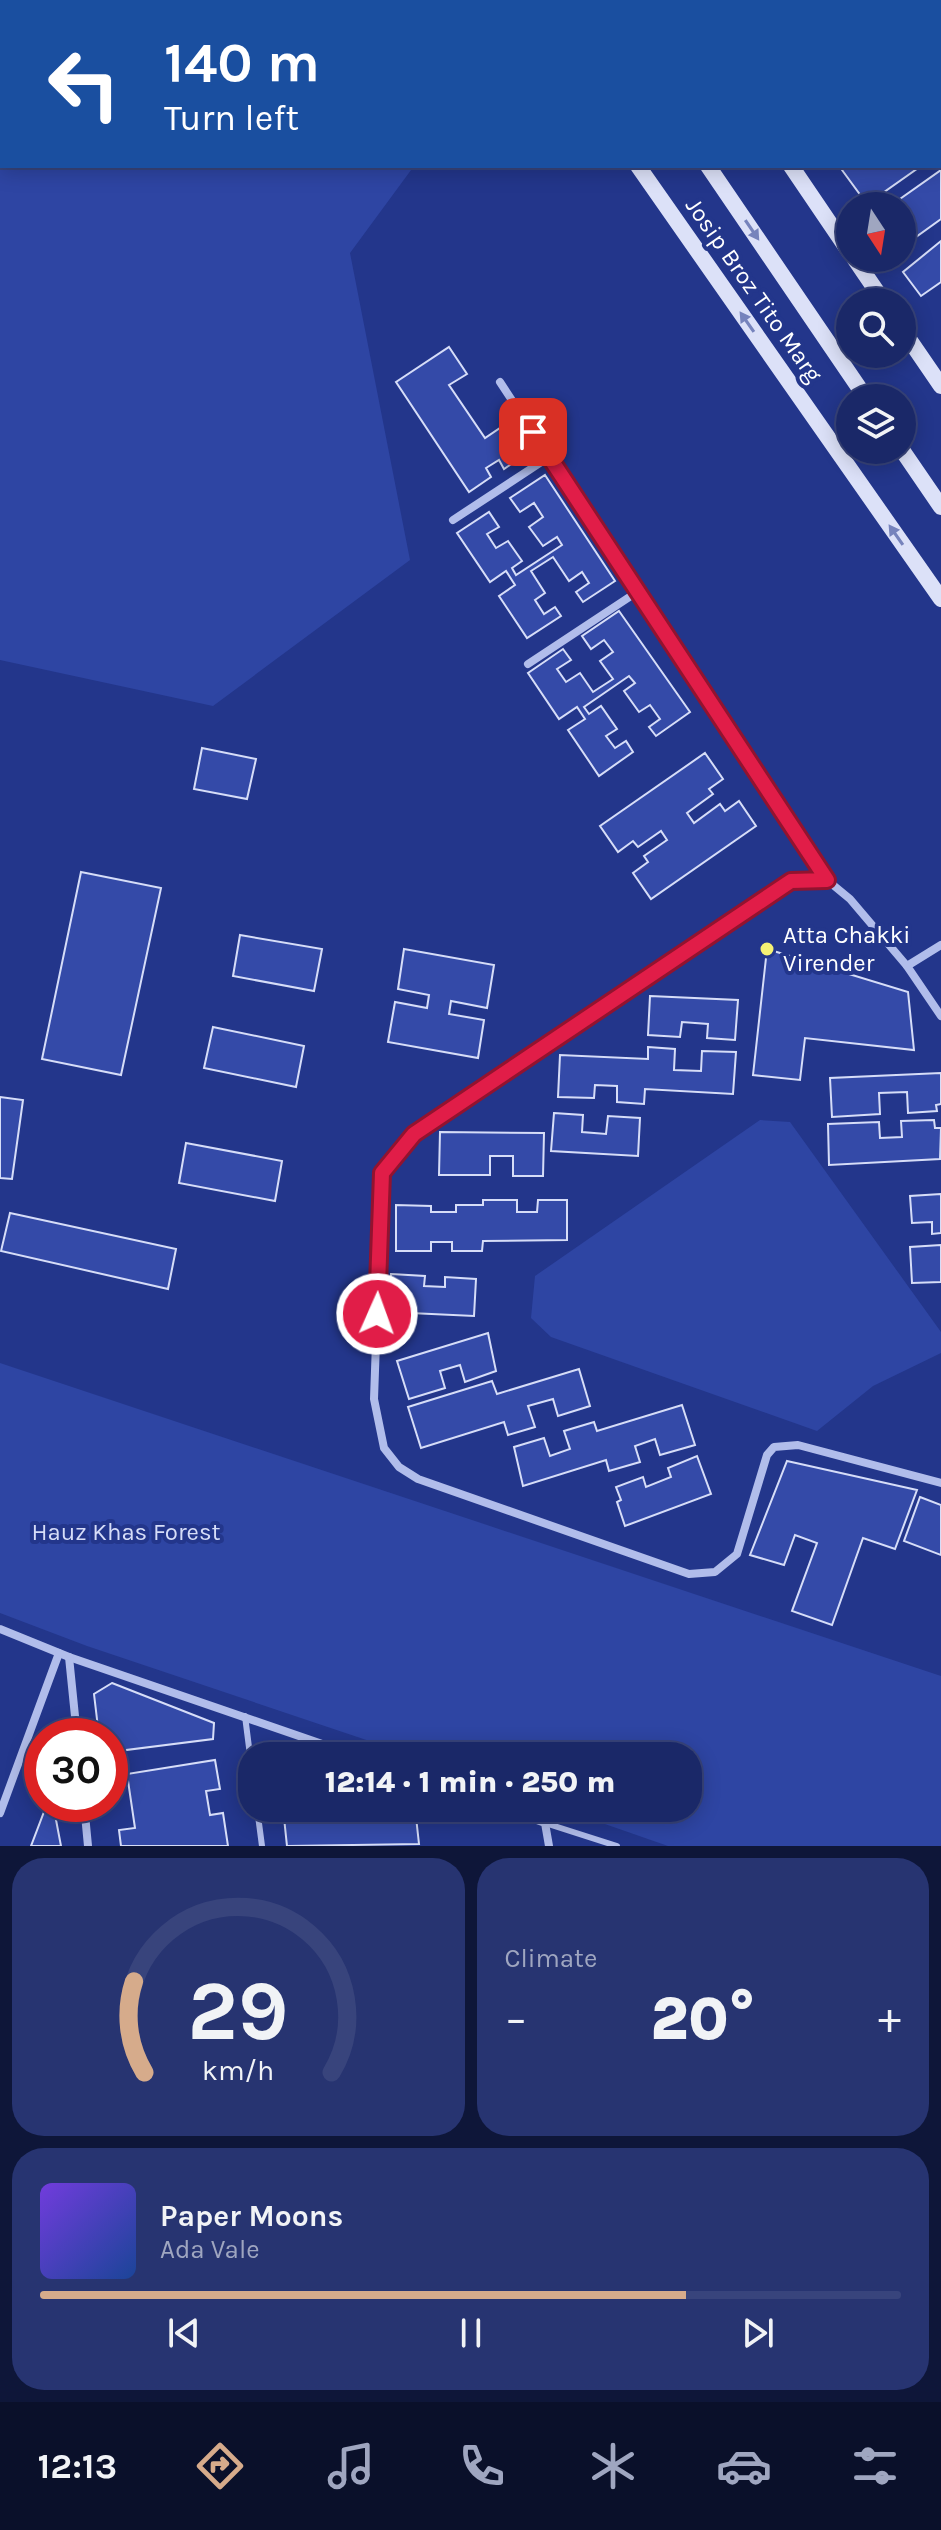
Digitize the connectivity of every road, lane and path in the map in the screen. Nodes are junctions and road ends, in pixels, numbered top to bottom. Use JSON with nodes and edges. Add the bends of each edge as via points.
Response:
{"nodes":[{"id":1,"x":639,"y":168,"type":"edge"},
{"id":2,"x":709,"y":168,"type":"edge"},
{"id":3,"x":792,"y":168,"type":"edge"},
{"id":4,"x":836,"y":232,"type":"edge"},
{"id":5,"x":916,"y":349,"type":"edge"},
{"id":6,"x":500,"y":382,"type":"dead end"},
{"id":7,"x":856,"y":384,"type":"edge"},
{"id":8,"x":941,"y":386,"type":"edge"},
{"id":9,"x":549,"y":457,"type":"junction"},
{"id":10,"x":912,"y":464,"type":"edge"},
{"id":11,"x":941,"y":507,"type":"edge"},
{"id":12,"x":453,"y":520,"type":"dead end"},
{"id":13,"x":637,"y":592,"type":"junction"},
{"id":14,"x":941,"y":599,"type":"edge"},
{"id":15,"x":528,"y":664,"type":"dead end"},
{"id":16,"x":827,"y":880,"type":"junction"},
{"id":17,"x":941,"y":945,"type":"edge"},
{"id":18,"x":907,"y":966,"type":"junction"},
{"id":19,"x":941,"y":1016,"type":"edge"},
{"id":20,"x":941,"y":1483,"type":"edge"},
{"id":21,"x":0,"y":1629,"type":"edge"},
{"id":22,"x":59,"y":1653,"type":"junction"},
{"id":23,"x":69,"y":1657,"type":"junction"},
{"id":24,"x":245,"y":1716,"type":"junction"},
{"id":25,"x":75,"y":1718,"type":"edge"},
{"id":26,"x":248,"y":1742,"type":"edge"},
{"id":27,"x":318,"y":1742,"type":"edge"},
{"id":28,"x":0,"y":1813,"type":"edge"},
{"id":29,"x":86,"y":1822,"type":"edge"},
{"id":30,"x":259,"y":1822,"type":"edge"},
{"id":31,"x":545,"y":1823,"type":"joint"},
{"id":32,"x":88,"y":1846,"type":"edge"},
{"id":33,"x":262,"y":1846,"type":"edge"},
{"id":34,"x":549,"y":1846,"type":"edge"},
{"id":35,"x":617,"y":1846,"type":"edge"}],
"edges":[{"from":14,"to":1,"type":"main road","name":"Josip Broz Tito Marg","one_way":true},
{"from":2,"to":7,"type":"main road","name":"Josip Broz Tito Marg","one_way":true},
{"from":3,"to":4,"type":"main road"},
{"from":5,"to":8,"type":"main road"},
{"from":6,"to":9,"type":"street"},
{"from":9,"to":12,"type":"street"},
{"from":9,"to":13,"type":"street"},
{"from":10,"to":11,"type":"main road"},
{"from":13,"to":15,"type":"street"},
{"from":13,"to":16,"type":"street"},
{"from":16,"to":18,"type":"street"},
{"from":16,"to":20,"type":"street","via":[[791,881],[414,1134],[397,1153],[382,1173],[374,1399],[384,1448],[418,1479],[689,1574],[715,1572],[737,1554],[767,1455],[774,1447],[798,1445]]},
{"from":17,"to":18,"type":"street"},
{"from":18,"to":19,"type":"street"},
{"from":21,"to":22,"type":"street"},
{"from":22,"to":23,"type":"street"},
{"from":22,"to":28,"type":"street"},
{"from":23,"to":24,"type":"street"},
{"from":23,"to":25,"type":"street"},
{"from":24,"to":26,"type":"lane"},
{"from":24,"to":27,"type":"street"},
{"from":29,"to":32,"type":"street"},
{"from":30,"to":33,"type":"lane"},
{"from":31,"to":34,"type":"street"},
{"from":31,"to":35,"type":"lane"}]}
